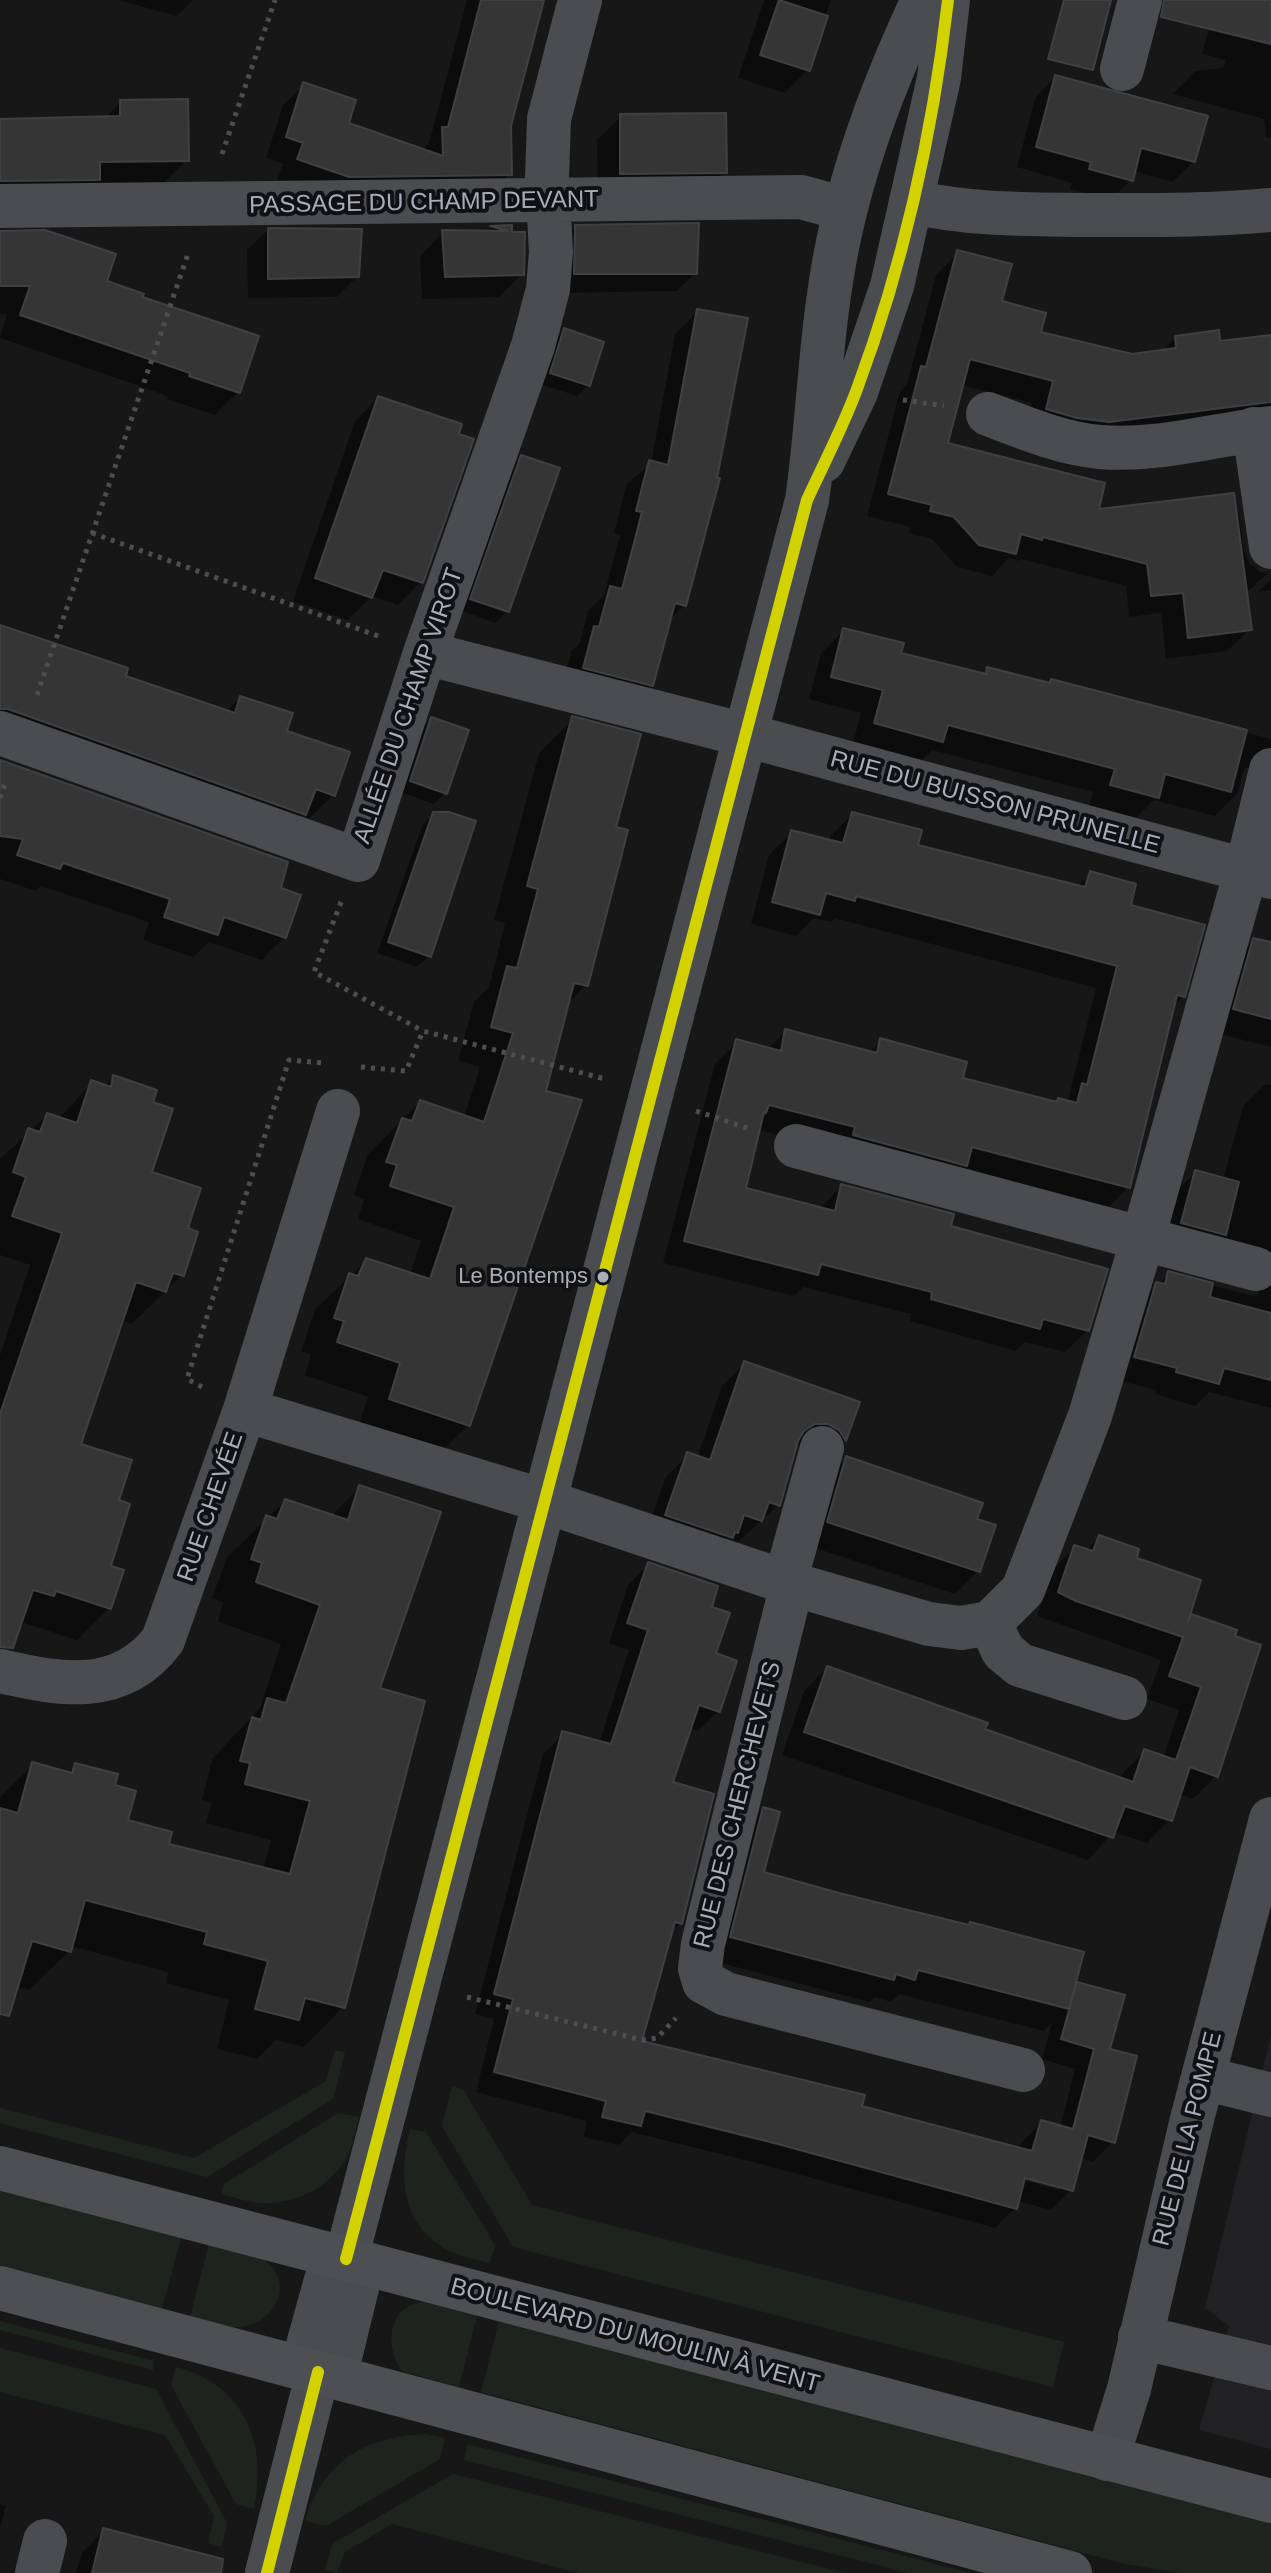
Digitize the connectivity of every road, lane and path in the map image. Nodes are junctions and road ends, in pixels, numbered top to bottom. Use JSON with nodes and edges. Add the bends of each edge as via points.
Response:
{"nodes":[{"id":1,"x":275,"y":0,"type":"edge"},
{"id":2,"x":580,"y":0,"type":"edge"},
{"id":3,"x":923,"y":0,"type":"edge"},
{"id":4,"x":948,"y":0,"type":"edge"},
{"id":5,"x":1140,"y":0,"type":"edge"},
{"id":6,"x":1122,"y":69,"type":"dead end"},
{"id":7,"x":548,"y":202,"type":"junction"},
{"id":8,"x":913,"y":202,"type":"junction"},
{"id":9,"x":205,"y":205,"type":"junction"},
{"id":10,"x":0,"y":206,"type":"edge"},
{"id":11,"x":845,"y":209,"type":"junction"},
{"id":12,"x":1271,"y":210,"type":"edge"},
{"id":13,"x":856,"y":392,"type":"junction"},
{"id":14,"x":988,"y":414,"type":"joint"},
{"id":15,"x":1263,"y":428,"type":"edge"},
{"id":16,"x":807,"y":500,"type":"junction"},
{"id":17,"x":92,"y":533,"type":"junction"},
{"id":18,"x":1271,"y":547,"type":"edge"},
{"id":19,"x":425,"y":653,"type":"junction"},
{"id":20,"x":745,"y":735,"type":"junction"},
{"id":21,"x":10,"y":737,"type":"edge"},
{"id":22,"x":1271,"y":770,"type":"edge"},
{"id":23,"x":0,"y":798,"type":"edge"},
{"id":24,"x":358,"y":860,"type":"junction"},
{"id":25,"x":1258,"y":874,"type":"edge"},
{"id":26,"x":423,"y":1031,"type":"dead end"},
{"id":27,"x":338,"y":1111,"type":"dead end"},
{"id":28,"x":696,"y":1111,"type":"dead end"},
{"id":29,"x":796,"y":1146,"type":"joint"},
{"id":30,"x":1143,"y":1238,"type":"junction"},
{"id":31,"x":1256,"y":1269,"type":"dead end"},
{"id":32,"x":245,"y":1410,"type":"junction"},
{"id":33,"x":822,"y":1448,"type":"dead end"},
{"id":34,"x":544,"y":1501,"type":"junction"},
{"id":35,"x":788,"y":1583,"type":"junction"},
{"id":36,"x":990,"y":1623,"type":"junction"},
{"id":37,"x":0,"y":1671,"type":"edge"},
{"id":38,"x":1125,"y":1698,"type":"dead end"},
{"id":39,"x":1271,"y":1819,"type":"edge"},
{"id":40,"x":704,"y":1982,"type":"junction"},
{"id":41,"x":467,"y":1997,"type":"dead end"},
{"id":42,"x":1023,"y":2070,"type":"dead end"},
{"id":43,"x":1203,"y":2078,"type":"junction"},
{"id":44,"x":1271,"y":2095,"type":"edge"},
{"id":45,"x":0,"y":2168,"type":"edge"},
{"id":46,"x":346,"y":2259,"type":"junction"},
{"id":47,"x":0,"y":2288,"type":"edge"},
{"id":48,"x":1140,"y":2337,"type":"junction"},
{"id":49,"x":1271,"y":2368,"type":"edge"},
{"id":50,"x":318,"y":2372,"type":"junction"},
{"id":51,"x":1107,"y":2459,"type":"junction"},
{"id":52,"x":1271,"y":2501,"type":"edge"},
{"id":53,"x":267,"y":2573,"type":"edge"},
{"id":54,"x":1070,"y":2573,"type":"edge"}],
"edges":[{"from":1,"to":9,"type":"path"},
{"from":2,"to":7,"type":"street","name":"ALLÉE DU CHAMP VIROT","via":[[549,119]]},
{"from":3,"to":11,"type":"street","via":[[864,143]]},
{"from":4,"to":8,"type":"street","via":[[939,78]]},
{"from":5,"to":6,"type":"street"},
{"from":7,"to":9,"type":"street","name":"PASSAGE DU CHAMP DEVANT"},
{"from":7,"to":11,"type":"street","name":"PASSAGE DU CHAMP DEVANT","via":[[801,197]]},
{"from":7,"to":19,"type":"street","name":"ALLÉE DU CHAMP VIROT","via":[[548,289],[533,346]]},
{"from":8,"to":12,"type":"street","via":[[990,214]]},
{"from":8,"to":13,"type":"street","via":[[892,286]]},
{"from":9,"to":10,"type":"street","name":"PASSAGE DU CHAMP DEVANT"},
{"from":9,"to":17,"type":"path"},
{"from":11,"to":16,"type":"street","via":[[829,293]]},
{"from":13,"to":14,"type":"path"},
{"from":13,"to":16,"type":"street"},
{"from":14,"to":15,"type":"street","via":[[1099,447],[1149,446]]},
{"from":15,"to":18,"type":"street"},
{"from":16,"to":20,"type":"street"},
{"from":17,"to":19,"type":"path"},
{"from":17,"to":21,"type":"path"},
{"from":19,"to":20,"type":"street","name":"RUE DU BUISSON PRUNELLE"},
{"from":19,"to":24,"type":"street","name":"ALLÉE DU CHAMP VIROT"},
{"from":20,"to":25,"type":"street","name":"RUE DU BUISSON PRUNELLE"},
{"from":20,"to":34,"type":"street"},
{"from":21,"to":23,"type":"path"},
{"from":21,"to":24,"type":"street","name":"ALLÉE DU CHAMP VIROT"},
{"from":22,"to":25,"type":"street"},
{"from":24,"to":26,"type":"path","via":[[314,972]]},
{"from":25,"to":30,"type":"street"},
{"from":27,"to":32,"type":"street"},
{"from":28,"to":29,"type":"path"},
{"from":29,"to":30,"type":"street"},
{"from":30,"to":31,"type":"street"},
{"from":30,"to":36,"type":"street","via":[[1090,1416],[1023,1590]]},
{"from":32,"to":34,"type":"street","name":"RUE CHEVÉE"},
{"from":32,"to":37,"type":"street","name":"RUE CHEVÉE","via":[[163,1640],[150,1657],[131,1671],[86,1683]]},
{"from":33,"to":35,"type":"street","name":"RUE DES CHERCHEVETS"},
{"from":34,"to":35,"type":"street"},
{"from":34,"to":46,"type":"street"},
{"from":35,"to":36,"type":"street","via":[[929,1624],[961,1628]]},
{"from":35,"to":40,"type":"street","name":"RUE DES CHERCHEVETS","via":[[703,1944]]},
{"from":36,"to":38,"type":"street","via":[[1003,1651],[1020,1665]]},
{"from":39,"to":43,"type":"street","name":"RUE DE LA POMPE"},
{"from":40,"to":41,"type":"path","via":[[670,2026],[657,2038],[642,2040]]},
{"from":40,"to":42,"type":"street","name":"RUE DES CHERCHEVETS","via":[[726,1994]]},
{"from":43,"to":44,"type":"street"},
{"from":43,"to":48,"type":"street","name":"RUE DE LA POMPE"},
{"from":45,"to":46,"type":"main road","name":"BOULEVARD DU MOULIN À VENT"},
{"from":46,"to":50,"type":"street","via":[[357,2288],[341,2353]]},
{"from":46,"to":51,"type":"main road","name":"BOULEVARD DU MOULIN À VENT"},
{"from":47,"to":50,"type":"main road"},
{"from":48,"to":49,"type":"street"},
{"from":48,"to":51,"type":"street","name":"RUE DE LA POMPE"},
{"from":50,"to":53,"type":"street"},
{"from":50,"to":54,"type":"main road"},
{"from":51,"to":52,"type":"main road","name":"BOULEVARD DU MOULIN À VENT"}]}
